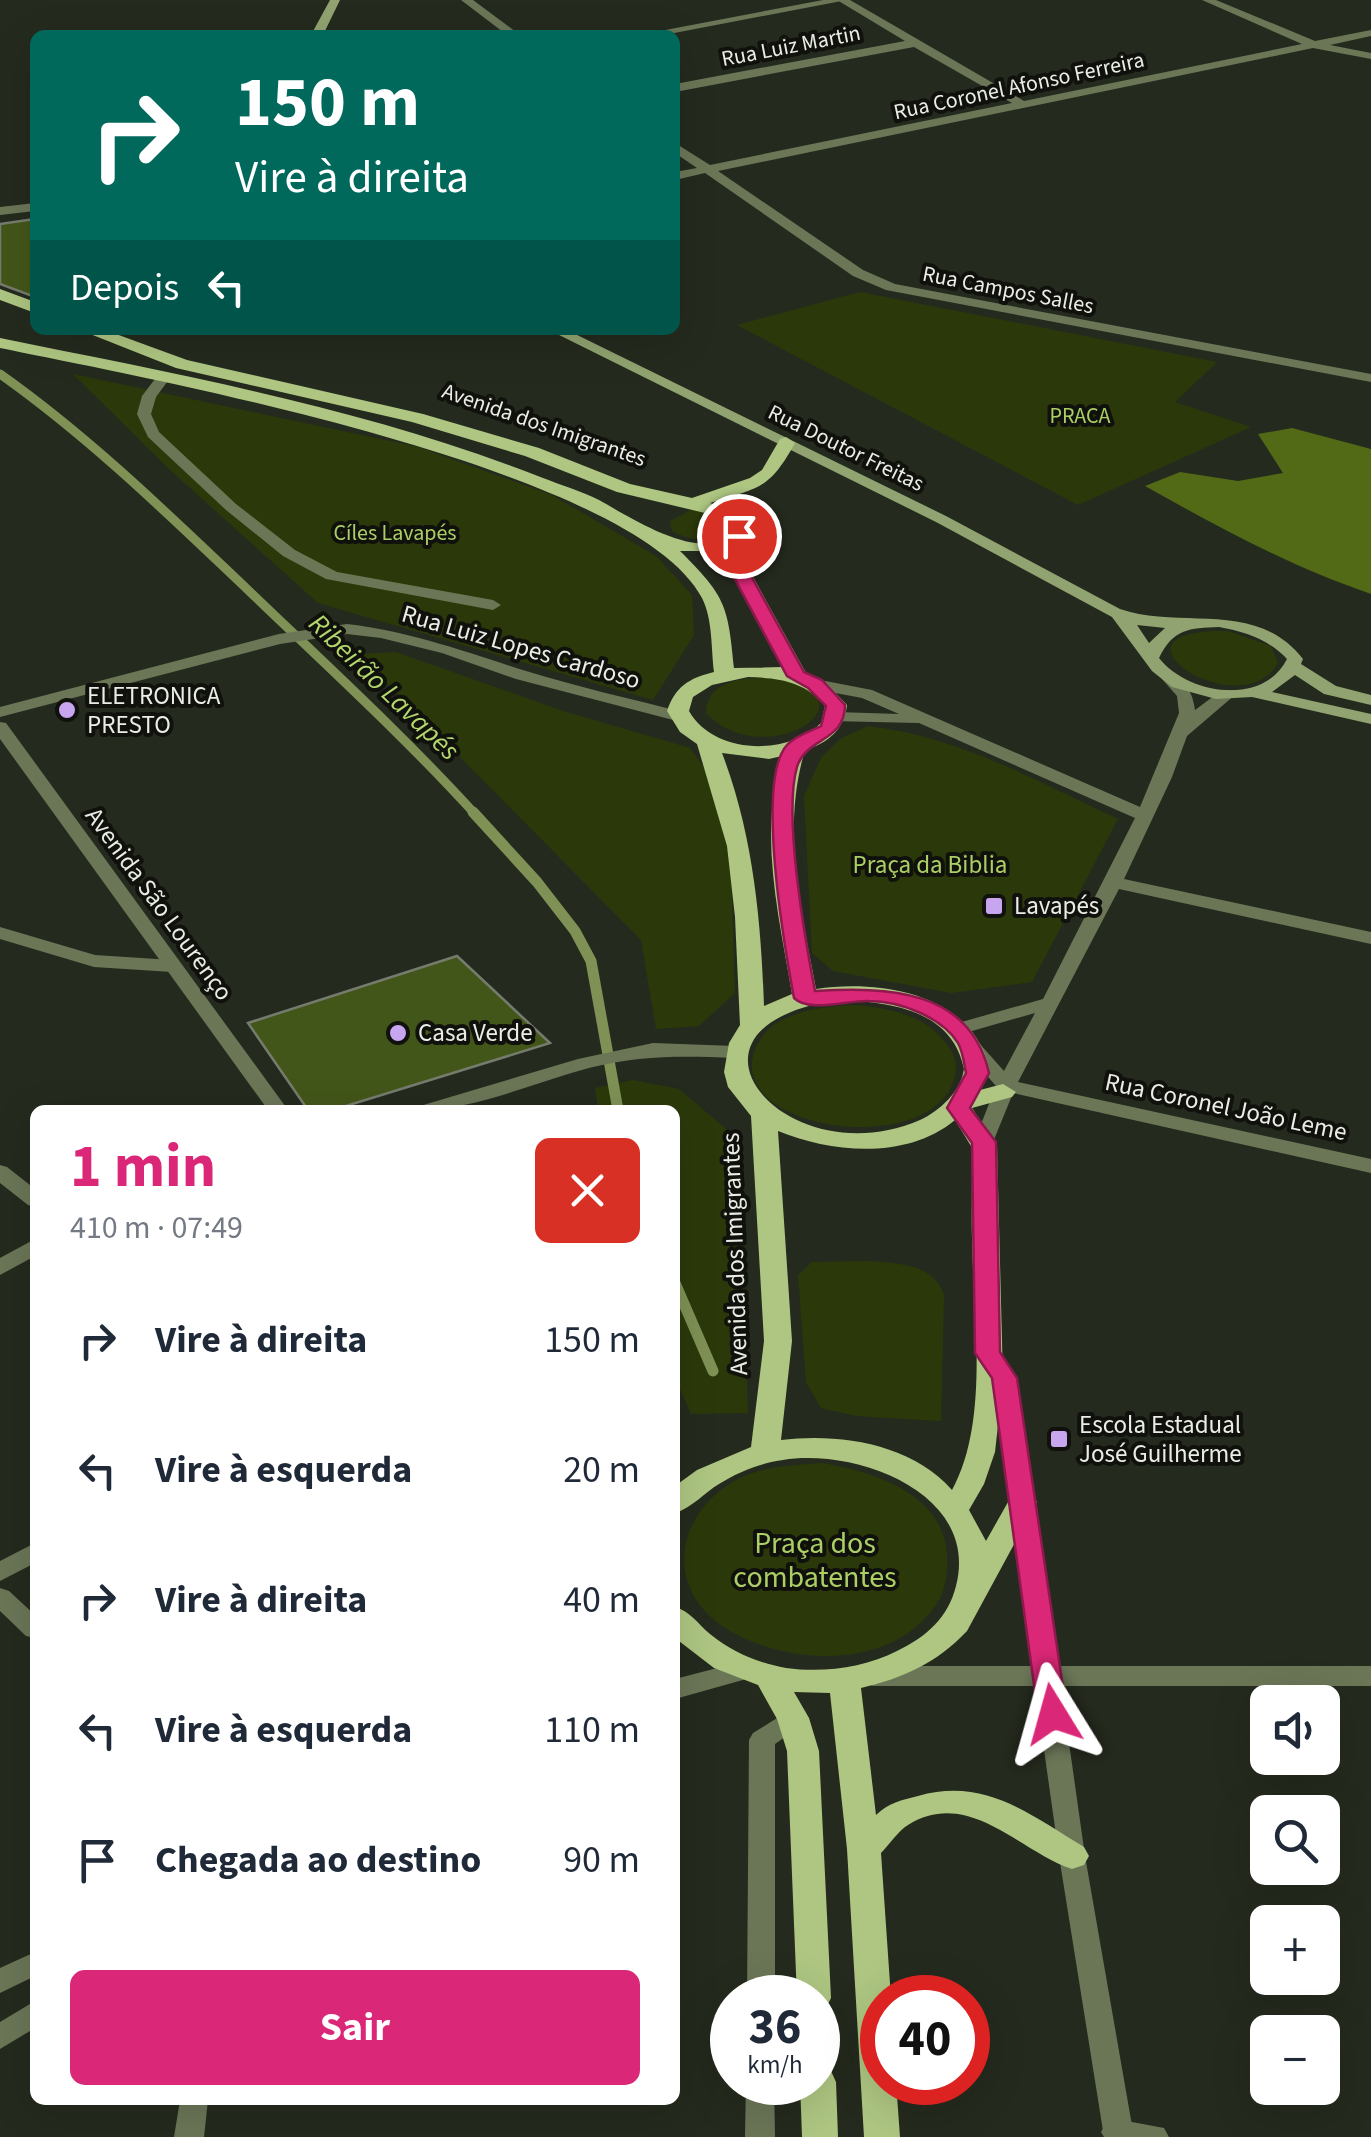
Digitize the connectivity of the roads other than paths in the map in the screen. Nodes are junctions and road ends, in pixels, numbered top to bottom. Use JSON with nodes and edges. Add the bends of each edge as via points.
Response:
{"nodes":[{"id":1,"x":335,"y":0,"type":"edge"},
{"id":2,"x":466,"y":0,"type":"edge"},
{"id":3,"x":842,"y":0,"type":"edge"},
{"id":4,"x":1207,"y":0,"type":"edge"},
{"id":5,"x":320,"y":30,"type":"edge"},
{"id":6,"x":507,"y":30,"type":"edge"},
{"id":7,"x":673,"y":30,"type":"edge"},
{"id":8,"x":1371,"y":34,"type":"edge"},
{"id":9,"x":915,"y":43,"type":"junction"},
{"id":10,"x":1314,"y":45,"type":"junction"},
{"id":11,"x":1371,"y":56,"type":"edge"},
{"id":12,"x":680,"y":87,"type":"edge"},
{"id":13,"x":1024,"y":106,"type":"junction"},
{"id":14,"x":680,"y":150,"type":"edge"},
{"id":15,"x":708,"y":170,"type":"junction"},
{"id":16,"x":680,"y":175,"type":"edge"},
{"id":17,"x":30,"y":208,"type":"edge"},
{"id":18,"x":0,"y":211,"type":"edge"},
{"id":19,"x":0,"y":294,"type":"edge"},
{"id":20,"x":30,"y":306,"type":"edge"},
{"id":21,"x":103,"y":335,"type":"edge"},
{"id":22,"x":566,"y":335,"type":"edge"},
{"id":23,"x":0,"y":343,"type":"edge"},
{"id":24,"x":163,"y":378,"type":"junction"},
{"id":25,"x":1371,"y":378,"type":"edge"},
{"id":26,"x":786,"y":443,"type":"junction"},
{"id":27,"x":684,"y":504,"type":"junction"},
{"id":28,"x":655,"y":537,"type":"junction"},
{"id":29,"x":725,"y":544,"type":"junction"},
{"id":30,"x":494,"y":605,"type":"dead end"},
{"id":31,"x":1114,"y":612,"type":"junction"},
{"id":32,"x":1192,"y":624,"type":"junction"},
{"id":33,"x":1151,"y":657,"type":"junction"},
{"id":34,"x":1294,"y":668,"type":"junction"},
{"id":35,"x":724,"y":674,"type":"junction"},
{"id":36,"x":1170,"y":679,"type":"junction"},
{"id":37,"x":806,"y":680,"type":"junction"},
{"id":38,"x":1253,"y":692,"type":"junction"},
{"id":39,"x":1228,"y":694,"type":"junction"},
{"id":40,"x":1371,"y":700,"type":"edge"},
{"id":41,"x":0,"y":712,"type":"edge"},
{"id":42,"x":677,"y":716,"type":"junction"},
{"id":43,"x":836,"y":717,"type":"junction"},
{"id":44,"x":1371,"y":718,"type":"edge"},
{"id":45,"x":920,"y":720,"type":"junction"},
{"id":46,"x":0,"y":727,"type":"edge"},
{"id":47,"x":1181,"y":734,"type":"junction"},
{"id":48,"x":707,"y":743,"type":"junction"},
{"id":49,"x":795,"y":748,"type":"junction"},
{"id":50,"x":1143,"y":815,"type":"junction"},
{"id":51,"x":1112,"y":882,"type":"junction"},
{"id":52,"x":0,"y":933,"type":"edge"},
{"id":53,"x":1371,"y":938,"type":"edge"},
{"id":54,"x":172,"y":966,"type":"junction"},
{"id":55,"x":805,"y":998,"type":"junction"},
{"id":56,"x":1050,"y":1003,"type":"junction"},
{"id":57,"x":752,"y":1025,"type":"junction"},
{"id":58,"x":965,"y":1038,"type":"junction"},
{"id":59,"x":734,"y":1052,"type":"junction"},
{"id":60,"x":1005,"y":1089,"type":"junction"},
{"id":61,"x":274,"y":1105,"type":"edge"},
{"id":62,"x":444,"y":1105,"type":"edge"},
{"id":63,"x":962,"y":1105,"type":"junction"},
{"id":64,"x":764,"y":1114,"type":"junction"},
{"id":65,"x":984,"y":1142,"type":"junction"},
{"id":66,"x":1371,"y":1166,"type":"edge"},
{"id":67,"x":0,"y":1172,"type":"edge"},
{"id":68,"x":30,"y":1196,"type":"edge"},
{"id":69,"x":30,"y":1249,"type":"edge"},
{"id":70,"x":0,"y":1268,"type":"edge"},
{"id":71,"x":988,"y":1353,"type":"junction"},
{"id":72,"x":765,"y":1451,"type":"junction"},
{"id":73,"x":680,"y":1497,"type":"edge"},
{"id":74,"x":1022,"y":1502,"type":"junction"},
{"id":75,"x":954,"y":1510,"type":"junction"},
{"id":76,"x":30,"y":1555,"type":"edge"},
{"id":77,"x":0,"y":1572,"type":"edge"},
{"id":78,"x":0,"y":1597,"type":"edge"},
{"id":79,"x":971,"y":1597,"type":"junction"},
{"id":80,"x":30,"y":1624,"type":"edge"},
{"id":81,"x":680,"y":1624,"type":"edge"},
{"id":82,"x":758,"y":1672,"type":"junction"},
{"id":83,"x":1371,"y":1676,"type":"edge"},
{"id":84,"x":856,"y":1678,"type":"junction"},
{"id":85,"x":1048,"y":1678,"type":"junction"},
{"id":86,"x":680,"y":1689,"type":"edge"},
{"id":87,"x":792,"y":1718,"type":"junction"},
{"id":88,"x":864,"y":1849,"type":"junction"},
{"id":89,"x":1072,"y":1856,"type":"junction"},
{"id":90,"x":30,"y":1966,"type":"edge"},
{"id":91,"x":761,"y":1975,"type":"edge"},
{"id":92,"x":813,"y":1975,"type":"edge"},
{"id":93,"x":0,"y":1982,"type":"edge"},
{"id":94,"x":30,"y":2016,"type":"edge"},
{"id":95,"x":0,"y":2037,"type":"edge"},
{"id":96,"x":193,"y":2105,"type":"edge"},
{"id":97,"x":760,"y":2105,"type":"edge"},
{"id":98,"x":819,"y":2105,"type":"edge"},
{"id":99,"x":1117,"y":2134,"type":"edge"},
{"id":100,"x":189,"y":2137,"type":"edge"},
{"id":101,"x":760,"y":2137,"type":"edge"},
{"id":102,"x":820,"y":2137,"type":"edge"},
{"id":103,"x":882,"y":2137,"type":"edge"},
{"id":104,"x":1154,"y":2137,"type":"edge"}],
"edges":[{"from":1,"to":5,"type":"main road"},
{"from":2,"to":6,"type":"street"},
{"from":3,"to":7,"type":"street"},
{"from":3,"to":9,"type":"street"},
{"from":4,"to":10,"type":"street"},
{"from":8,"to":10,"type":"street","name":"Rua Coronel Afonso Ferreira"},
{"from":9,"to":12,"type":"street","name":"Rua Luiz Martin"},
{"from":9,"to":13,"type":"street"},
{"from":10,"to":11,"type":"street"},
{"from":10,"to":13,"type":"street","name":"Rua Coronel Afonso Ferreira"},
{"from":13,"to":15,"type":"street","name":"Rua Coronel Afonso Ferreira"},
{"from":14,"to":15,"type":"street","name":"Rua Campos Salles"},
{"from":15,"to":16,"type":"street","name":"Rua Coronel Afonso Ferreira"},
{"from":15,"to":25,"type":"street","name":"Rua Campos Salles","via":[[858,273],[891,287]]},
{"from":17,"to":18,"type":"street"},
{"from":19,"to":20,"type":"main road"},
{"from":21,"to":27,"type":"main road","name":"Avenida dos Imigrantes","via":[[182,364],[490,438]]},
{"from":22,"to":26,"type":"main road","name":"Rua Doutor Freitas"},
{"from":23,"to":24,"type":"main road"},
{"from":24,"to":28,"type":"main road","via":[[487,462],[547,482]]},
{"from":24,"to":30,"type":"street","via":[[144,414],[153,434],[290,553],[332,576]]},
{"from":26,"to":27,"type":"main road","via":[[757,482]]},
{"from":26,"to":31,"type":"main road","name":"Rua Doutor Freitas"},
{"from":27,"to":28,"type":"main road","via":[[654,515],[647,523]]},
{"from":27,"to":29,"type":"main road","name":"Avenida dos Imigrantes","via":[[736,515],[743,525],[739,536]]},
{"from":28,"to":29,"type":"main road","via":[[704,548]]},
{"from":28,"to":35,"type":"main road","via":[[708,592],[718,616]]},
{"from":29,"to":37,"type":"main road"},
{"from":31,"to":32,"type":"main road","name":"Rua Doutor Freitas","via":[[1144,622]]},
{"from":31,"to":33,"type":"main road","name":"Rua Doutor Freitas"},
{"from":32,"to":33,"type":"main road","via":[[1164,634]]},
{"from":32,"to":34,"type":"main road","name":"Rua Doutor Freitas","via":[[1267,633],[1288,647]]},
{"from":33,"to":36,"type":"main road","name":"Rua Doutor Freitas"},
{"from":34,"to":38,"type":"main road","via":[[1282,683]]},
{"from":34,"to":40,"type":"main road","via":[[1330,690]]},
{"from":35,"to":37,"type":"main road","via":[[761,671]]},
{"from":35,"to":42,"type":"main road","via":[[687,690]]},
{"from":36,"to":39,"type":"main road"},
{"from":36,"to":47,"type":"street","via":[[1185,695]]},
{"from":37,"to":43,"type":"main road","via":[[836,705]]},
{"from":37,"to":45,"type":"street","via":[[866,694]]},
{"from":38,"to":39,"type":"main road"},
{"from":38,"to":44,"type":"main road"},
{"from":39,"to":47,"type":"street"},
{"from":41,"to":42,"type":"street","name":"Rua Luiz Lopes Cardoso","via":[[331,630],[380,632]]},
{"from":42,"to":48,"type":"main road"},
{"from":43,"to":45,"type":"street"},
{"from":43,"to":49,"type":"main road","via":[[829,729]]},
{"from":45,"to":50,"type":"street"},
{"from":46,"to":54,"type":"street","name":"Avenida São Lourenço"},
{"from":47,"to":50,"type":"street"},
{"from":48,"to":49,"type":"main road","via":[[753,752]]},
{"from":48,"to":57,"type":"main road","via":[[740,854],[750,924]]},
{"from":49,"to":55,"type":"main road","via":[[786,770],[783,845]]},
{"from":50,"to":51,"type":"street"},
{"from":51,"to":53,"type":"street"},
{"from":51,"to":56,"type":"street"},
{"from":52,"to":54,"type":"street","via":[[94,961]]},
{"from":54,"to":61,"type":"street","name":"Avenida São Lourenço"},
{"from":55,"to":57,"type":"main road"},
{"from":55,"to":58,"type":"main road","via":[[885,996],[935,1012]]},
{"from":56,"to":58,"type":"street"},
{"from":56,"to":60,"type":"street"},
{"from":57,"to":59,"type":"main road"},
{"from":58,"to":60,"type":"street"},
{"from":58,"to":63,"type":"main road","via":[[977,1073]]},
{"from":59,"to":62,"type":"street","via":[[653,1049],[585,1062]]},
{"from":59,"to":64,"type":"main road","name":"Avenida dos Imigrantes","via":[[738,1084]]},
{"from":60,"to":63,"type":"main road","name":"Avenida dos Imigrantes"},
{"from":60,"to":65,"type":"street"},
{"from":60,"to":66,"type":"street","name":"Rua Coronel João Leme"},
{"from":63,"to":64,"type":"main road","name":"Avenida dos Imigrantes","via":[[912,1133],[866,1139],[818,1136]]},
{"from":63,"to":65,"type":"main road"},
{"from":64,"to":72,"type":"main road","name":"Avenida dos Imigrantes","via":[[778,1342]]},
{"from":65,"to":71,"type":"main road"},
{"from":67,"to":68,"type":"street"},
{"from":69,"to":70,"type":"street"},
{"from":71,"to":74,"type":"street","via":[[1004,1378]]},
{"from":71,"to":75,"type":"main road","via":[[977,1466]]},
{"from":72,"to":73,"type":"main road","via":[[729,1462]]},
{"from":72,"to":75,"type":"main road","via":[[808,1446],[859,1452],[902,1466]]},
{"from":74,"to":79,"type":"main road"},
{"from":74,"to":85,"type":"street"},
{"from":75,"to":79,"type":"main road","via":[[976,1560]]},
{"from":76,"to":77,"type":"street"},
{"from":78,"to":80,"type":"street"},
{"from":79,"to":84,"type":"main road","via":[[950,1631],[915,1659]]},
{"from":81,"to":82,"type":"main road","via":[[724,1660]]},
{"from":82,"to":84,"type":"main road","via":[[818,1682]]},
{"from":82,"to":86,"type":"street"},
{"from":82,"to":87,"type":"main road"},
{"from":83,"to":85,"type":"street"},
{"from":84,"to":85,"type":"street"},
{"from":84,"to":88,"type":"main road"},
{"from":85,"to":89,"type":"street"},
{"from":87,"to":91,"type":"street","via":[[762,1740]]},
{"from":87,"to":92,"type":"main road","via":[[803,1752]]},
{"from":88,"to":89,"type":"main road","via":[[897,1814],[942,1802],[991,1807]]},
{"from":88,"to":103,"type":"main road"},
{"from":89,"to":99,"type":"street"},
{"from":90,"to":93,"type":"street"},
{"from":94,"to":95,"type":"street"},
{"from":96,"to":100,"type":"street"},
{"from":97,"to":101,"type":"street"},
{"from":98,"to":102,"type":"main road"},
{"from":99,"to":104,"type":"street"}]}
